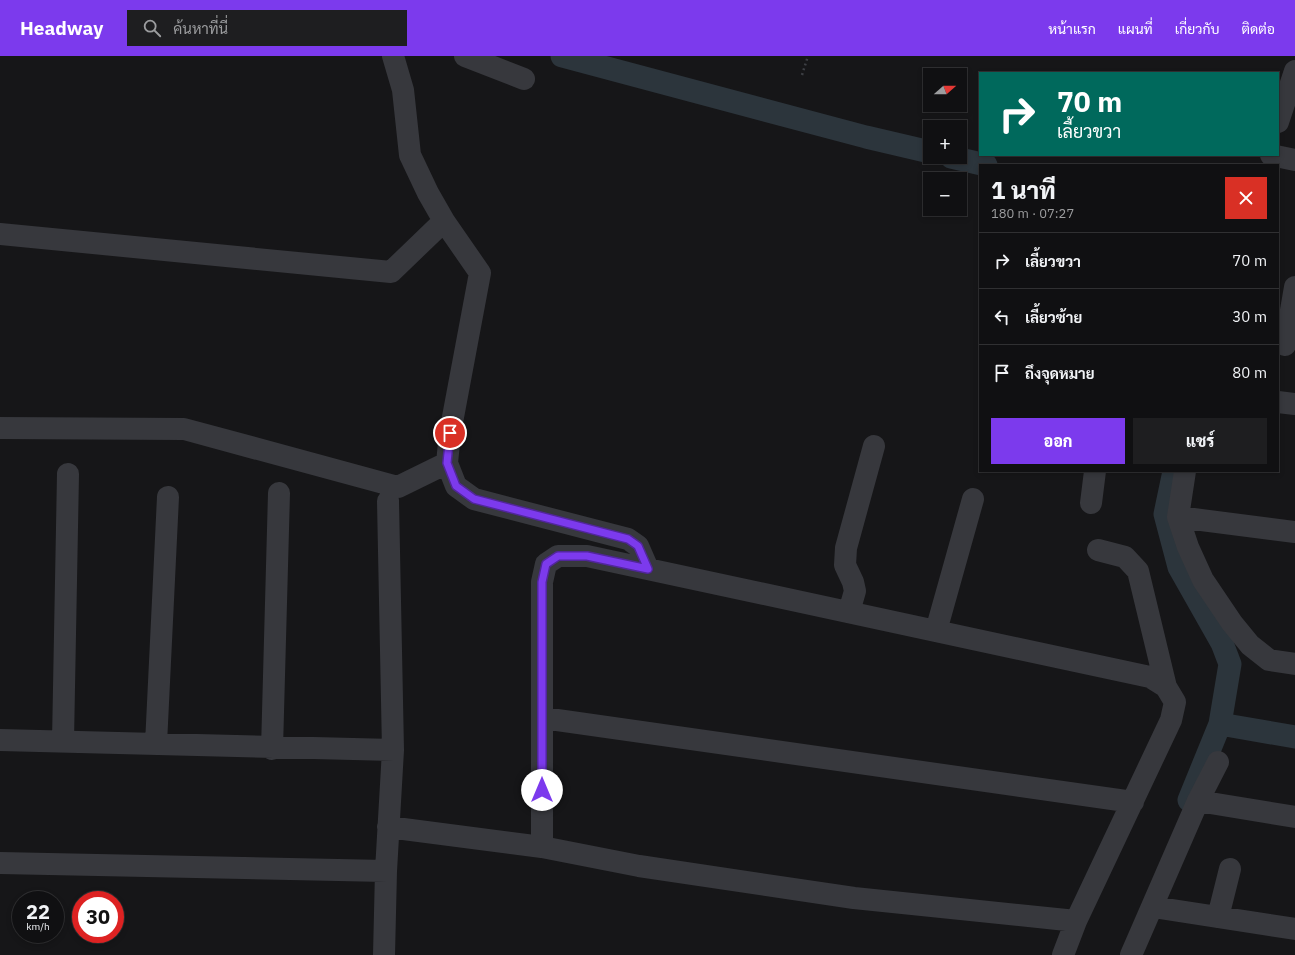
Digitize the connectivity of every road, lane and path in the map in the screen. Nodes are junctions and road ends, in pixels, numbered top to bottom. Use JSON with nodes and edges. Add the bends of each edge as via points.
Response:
{"nodes":[{"id":1,"x":394,"y":56,"type":"edge"},
{"id":2,"x":465,"y":56,"type":"edge"},
{"id":3,"x":808,"y":56,"type":"edge"},
{"id":4,"x":1295,"y":71,"type":"edge"},
{"id":5,"x":802,"y":75,"type":"dead end"},
{"id":6,"x":524,"y":79,"type":"dead end"},
{"id":7,"x":1279,"y":119,"type":"edge"},
{"id":8,"x":1276,"y":156,"type":"edge"},
{"id":9,"x":1295,"y":160,"type":"edge"},
{"id":10,"x":444,"y":221,"type":"junction"},
{"id":11,"x":0,"y":234,"type":"edge"},
{"id":12,"x":1279,"y":285,"type":"edge"},
{"id":13,"x":1295,"y":287,"type":"edge"},
{"id":14,"x":1285,"y":345,"type":"dead end"},
{"id":15,"x":1279,"y":402,"type":"edge"},
{"id":16,"x":1295,"y":404,"type":"edge"},
{"id":17,"x":0,"y":428,"type":"edge"},
{"id":18,"x":874,"y":446,"type":"dead end"},
{"id":19,"x":447,"y":463,"type":"junction"},
{"id":20,"x":1095,"y":472,"type":"edge"},
{"id":21,"x":1184,"y":472,"type":"edge"},
{"id":22,"x":68,"y":474,"type":"dead end"},
{"id":23,"x":279,"y":493,"type":"dead end"},
{"id":24,"x":168,"y":497,"type":"dead end"},
{"id":25,"x":973,"y":499,"type":"dead end"},
{"id":26,"x":388,"y":501,"type":"dead end"},
{"id":27,"x":1091,"y":503,"type":"dead end"},
{"id":28,"x":1178,"y":517,"type":"junction"},
{"id":29,"x":1295,"y":532,"type":"edge"},
{"id":30,"x":1098,"y":550,"type":"dead end"},
{"id":31,"x":648,"y":569,"type":"junction"},
{"id":32,"x":849,"y":612,"type":"junction"},
{"id":33,"x":936,"y":631,"type":"junction"},
{"id":34,"x":1295,"y":664,"type":"edge"},
{"id":35,"x":1166,"y":687,"type":"junction"},
{"id":36,"x":543,"y":718,"type":"junction"},
{"id":37,"x":0,"y":740,"type":"edge"},
{"id":38,"x":63,"y":741,"type":"junction"},
{"id":39,"x":156,"y":744,"type":"junction"},
{"id":40,"x":272,"y":748,"type":"junction"},
{"id":41,"x":393,"y":750,"type":"junction"},
{"id":42,"x":1218,"y":762,"type":"dead end"},
{"id":43,"x":1198,"y":801,"type":"junction"},
{"id":44,"x":1133,"y":802,"type":"junction"},
{"id":45,"x":1295,"y":817,"type":"edge"},
{"id":46,"x":388,"y":827,"type":"junction"},
{"id":47,"x":542,"y":847,"type":"junction"},
{"id":48,"x":0,"y":863,"type":"edge"},
{"id":49,"x":1230,"y":869,"type":"dead end"},
{"id":50,"x":386,"y":871,"type":"junction"},
{"id":51,"x":1153,"y":907,"type":"junction"},
{"id":52,"x":1218,"y":917,"type":"junction"},
{"id":53,"x":1076,"y":921,"type":"junction"},
{"id":54,"x":1295,"y":929,"type":"edge"},
{"id":55,"x":384,"y":955,"type":"edge"},
{"id":56,"x":1063,"y":955,"type":"edge"},
{"id":57,"x":1132,"y":955,"type":"edge"}],
"edges":[{"from":1,"to":10,"type":"street","via":[[403,90],[410,155]]},
{"from":2,"to":6,"type":"street"},
{"from":3,"to":5,"type":"path"},
{"from":4,"to":7,"type":"street"},
{"from":8,"to":9,"type":"street"},
{"from":10,"to":11,"type":"street","via":[[390,272]]},
{"from":10,"to":19,"type":"street","via":[[480,273],[450,433]]},
{"from":12,"to":13,"type":"street"},
{"from":13,"to":14,"type":"street"},
{"from":15,"to":16,"type":"street"},
{"from":17,"to":19,"type":"street","via":[[184,429],[398,487]]},
{"from":18,"to":32,"type":"street","via":[[846,548],[845,565],[855,590]]},
{"from":19,"to":31,"type":"street","via":[[456,486],[474,499],[628,539],[638,546]]},
{"from":20,"to":27,"type":"street"},
{"from":21,"to":28,"type":"street"},
{"from":22,"to":38,"type":"street"},
{"from":23,"to":40,"type":"street"},
{"from":24,"to":39,"type":"street"},
{"from":25,"to":33,"type":"street"},
{"from":26,"to":41,"type":"street"},
{"from":28,"to":29,"type":"street"},
{"from":28,"to":34,"type":"street","via":[[1203,580],[1232,623],[1250,645],[1269,660]]},
{"from":30,"to":35,"type":"street","via":[[1125,557],[1138,571]]},
{"from":31,"to":32,"type":"street"},
{"from":31,"to":36,"type":"street","via":[[587,556],[558,556],[546,564],[542,582]]},
{"from":32,"to":33,"type":"street"},
{"from":33,"to":35,"type":"street","via":[[1150,677]]},
{"from":35,"to":44,"type":"street","via":[[1174,702],[1171,720]]},
{"from":36,"to":44,"type":"street"},
{"from":36,"to":47,"type":"street"},
{"from":37,"to":38,"type":"street"},
{"from":38,"to":39,"type":"street"},
{"from":39,"to":40,"type":"street"},
{"from":40,"to":41,"type":"street"},
{"from":41,"to":46,"type":"street"},
{"from":42,"to":43,"type":"street"},
{"from":43,"to":45,"type":"street"},
{"from":43,"to":51,"type":"street"},
{"from":44,"to":53,"type":"street"},
{"from":46,"to":47,"type":"street"},
{"from":46,"to":50,"type":"street"},
{"from":47,"to":53,"type":"street","via":[[639,866],[854,898]]},
{"from":48,"to":50,"type":"street"},
{"from":49,"to":52,"type":"street"},
{"from":50,"to":55,"type":"street"},
{"from":51,"to":52,"type":"street"},
{"from":51,"to":57,"type":"street"},
{"from":52,"to":54,"type":"street"},
{"from":53,"to":56,"type":"street"}]}
